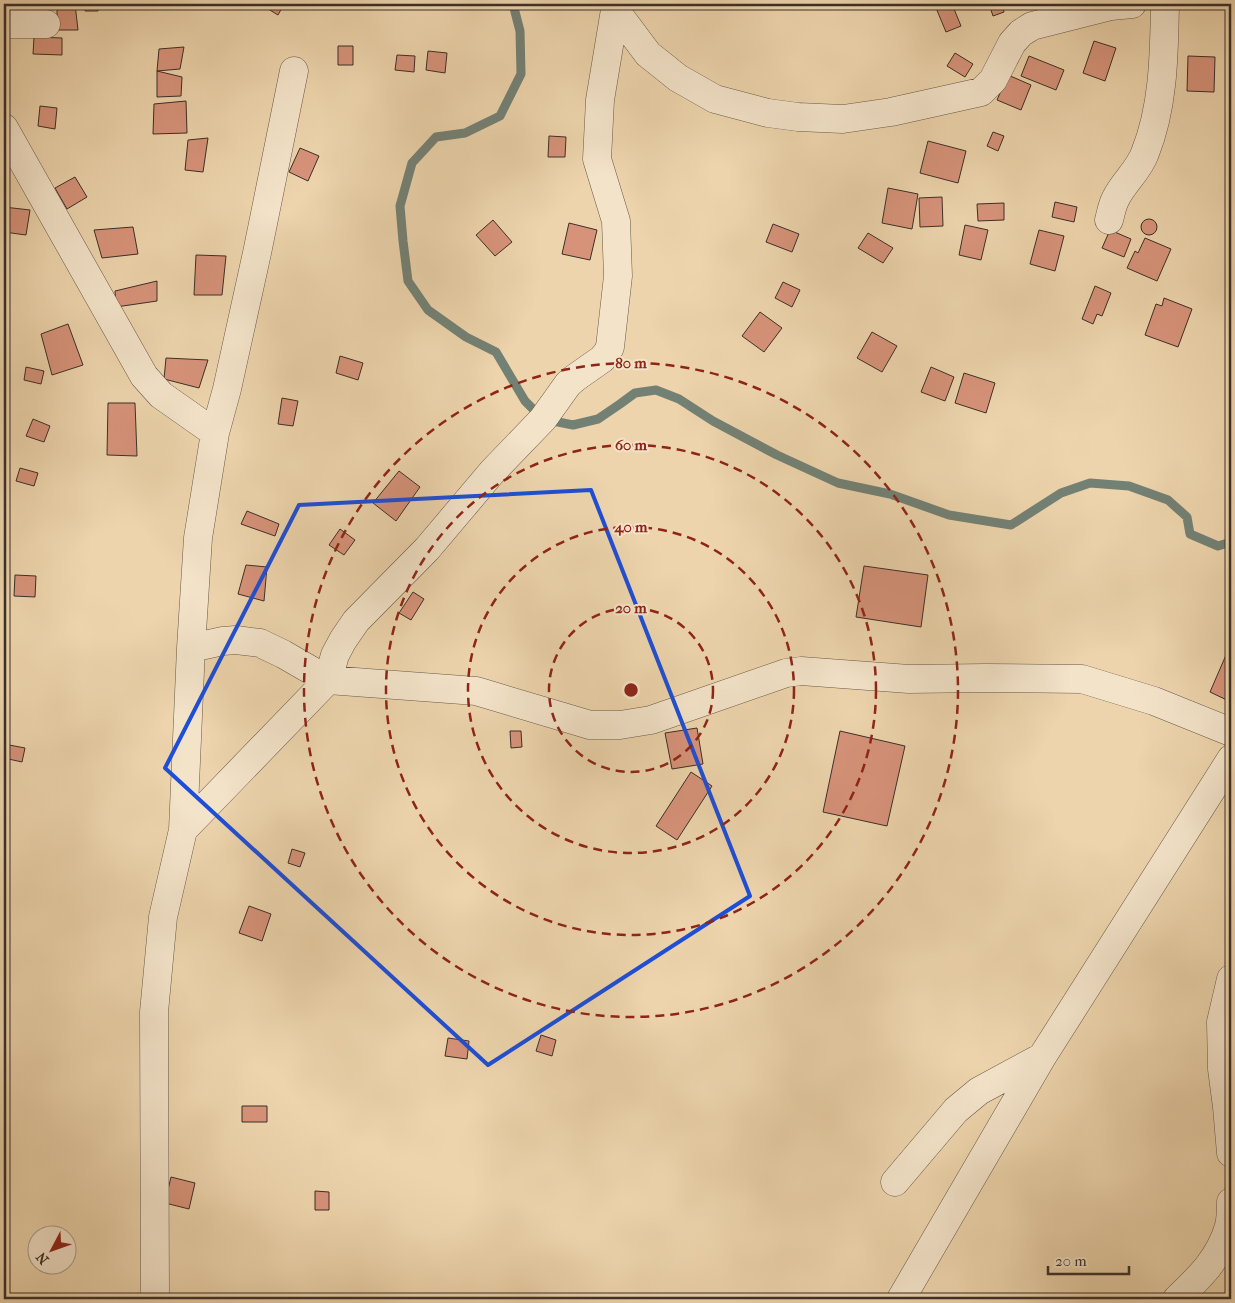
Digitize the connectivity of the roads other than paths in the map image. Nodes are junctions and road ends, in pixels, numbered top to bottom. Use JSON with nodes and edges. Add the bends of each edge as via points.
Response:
{"nodes":[{"id":1,"x":1132,"y":4,"type":"edge"},
{"id":2,"x":1165,"y":4,"type":"edge"},
{"id":3,"x":616,"y":7,"type":"edge"},
{"id":4,"x":4,"y":24,"type":"edge"},
{"id":5,"x":46,"y":24,"type":"dead end"},
{"id":6,"x":294,"y":71,"type":"dead end"},
{"id":7,"x":4,"y":128,"type":"edge"},
{"id":8,"x":1108,"y":220,"type":"dead end"},
{"id":9,"x":215,"y":433,"type":"junction"},
{"id":10,"x":192,"y":648,"type":"junction"},
{"id":11,"x":328,"y":680,"type":"junction"},
{"id":12,"x":1231,"y":732,"type":"edge"},
{"id":13,"x":1231,"y":760,"type":"edge"},
{"id":14,"x":183,"y":830,"type":"junction"},
{"id":15,"x":1231,"y":979,"type":"edge"},
{"id":16,"x":1042,"y":1057,"type":"junction"},
{"id":17,"x":1231,"y":1153,"type":"edge"},
{"id":18,"x":895,"y":1182,"type":"dead end"},
{"id":19,"x":1231,"y":1202,"type":"edge"},
{"id":20,"x":1185,"y":1297,"type":"edge"},
{"id":21,"x":155,"y":1299,"type":"edge"},
{"id":22,"x":901,"y":1299,"type":"edge"}],
"edges":[{"from":1,"to":3,"type":"street","via":[[1111,6],[1032,26],[1012,43],[993,80],[981,92],[843,119],[768,114],[715,99],[678,78],[648,54]]},
{"from":2,"to":8,"type":"street","via":[[1164,59],[1153,130],[1145,155],[1116,198]]},
{"from":3,"to":11,"type":"street","via":[[600,100],[597,160],[616,221],[618,276],[610,347],[602,359],[568,384],[543,419],[492,472],[427,549],[356,621],[335,655]]},
{"from":4,"to":5,"type":"street"},
{"from":6,"to":9,"type":"street","via":[[255,262]]},
{"from":7,"to":9,"type":"street","via":[[144,376],[161,395]]},
{"from":9,"to":10,"type":"street","via":[[198,538]]},
{"from":10,"to":11,"type":"street","via":[[236,640],[260,643]]},
{"from":10,"to":14,"type":"street"},
{"from":11,"to":12,"type":"street","via":[[476,691],[590,725],[620,725],[651,720],[786,673],[801,671],[909,679],[1082,679],[1154,701]]},
{"from":11,"to":14,"type":"street"},
{"from":13,"to":16,"type":"street"},
{"from":14,"to":21,"type":"street","via":[[163,917],[154,1012]]},
{"from":15,"to":17,"type":"street","via":[[1221,1022],[1222,1069]]},
{"from":16,"to":18,"type":"street","via":[[980,1091],[956,1110]]},
{"from":16,"to":22,"type":"street"},
{"from":19,"to":20,"type":"street","via":[[1229,1225],[1216,1257]]}]}
